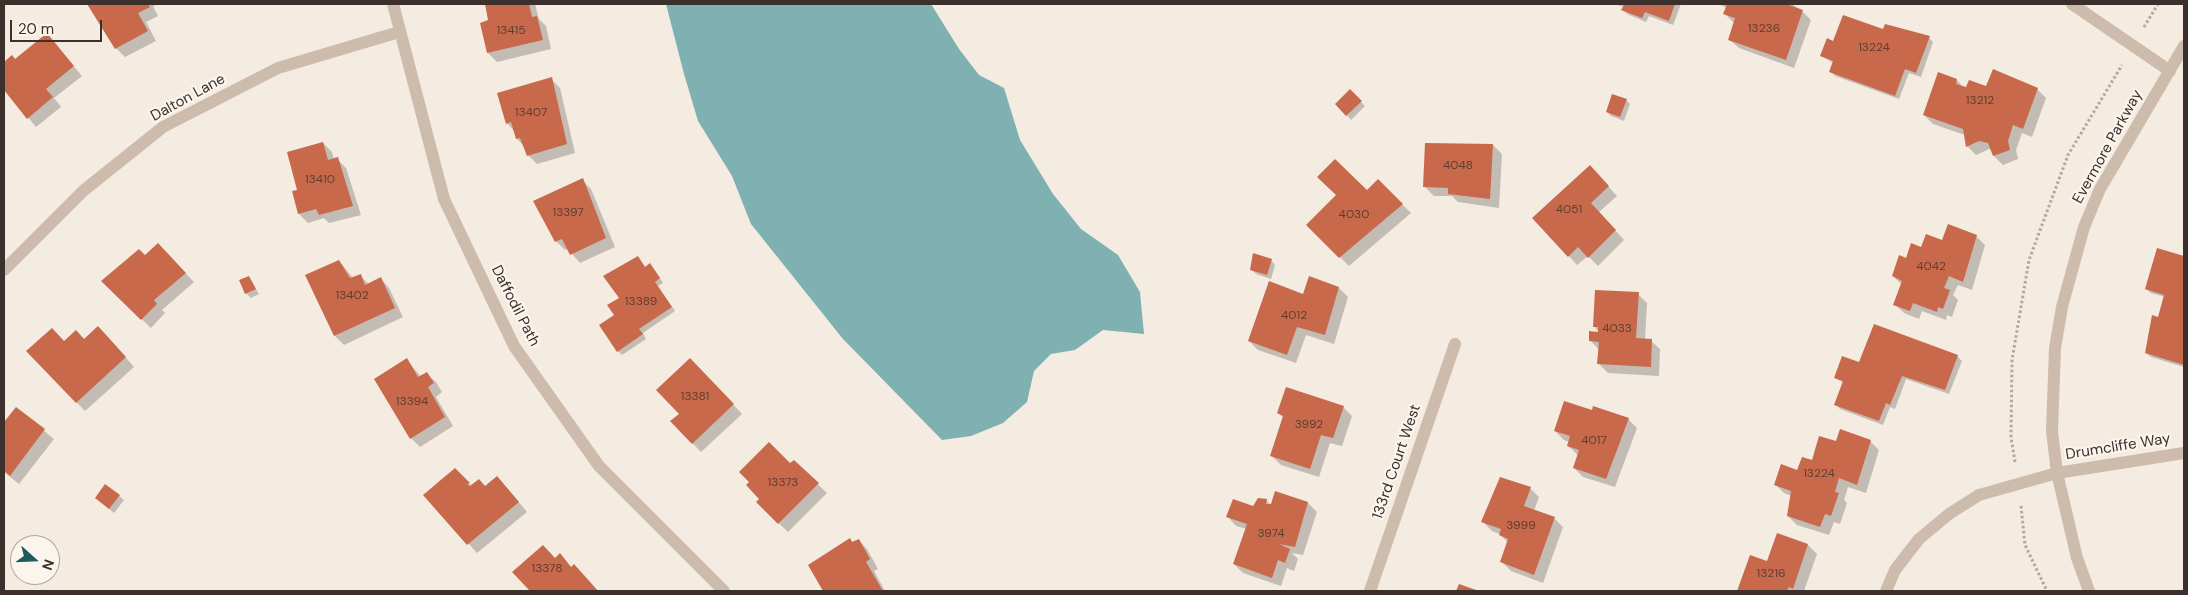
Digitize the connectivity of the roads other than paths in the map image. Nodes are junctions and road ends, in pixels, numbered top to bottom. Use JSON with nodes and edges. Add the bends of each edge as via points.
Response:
{"nodes":[{"id":1,"x":393,"y":4,"type":"edge"},
{"id":2,"x":2072,"y":4,"type":"edge"},
{"id":3,"x":399,"y":32,"type":"junction"},
{"id":4,"x":2184,"y":46,"type":"edge"},
{"id":5,"x":2170,"y":70,"type":"junction"},
{"id":6,"x":4,"y":270,"type":"edge"},
{"id":7,"x":1455,"y":344,"type":"dead end"},
{"id":8,"x":2184,"y":454,"type":"edge"},
{"id":9,"x":2056,"y":473,"type":"junction"},
{"id":10,"x":724,"y":591,"type":"edge"},
{"id":11,"x":1370,"y":591,"type":"edge"},
{"id":12,"x":1886,"y":591,"type":"edge"},
{"id":13,"x":2089,"y":591,"type":"edge"}],
"edges":[{"from":1,"to":3,"type":"street","name":"Daffodil Path"},
{"from":2,"to":5,"type":"street"},
{"from":3,"to":6,"type":"street","name":"Dalton Lane","via":[[278,68],[163,127],[83,191]]},
{"from":3,"to":10,"type":"street","name":"Daffodil Path","via":[[444,199],[514,346],[599,466]]},
{"from":4,"to":5,"type":"street","name":"Evermore Parkway"},
{"from":5,"to":9,"type":"street","name":"Evermore Parkway","via":[[2100,189],[2072,267],[2055,348],[2052,431]]},
{"from":7,"to":11,"type":"street","name":"133rd Court West"},
{"from":8,"to":9,"type":"street","name":"Drumcliffe Way"},
{"from":9,"to":12,"type":"street","name":"Drumcliffe Way","via":[[1979,495],[1949,514],[1919,539],[1895,570]]},
{"from":9,"to":13,"type":"street","name":"Evermore Parkway"}]}
